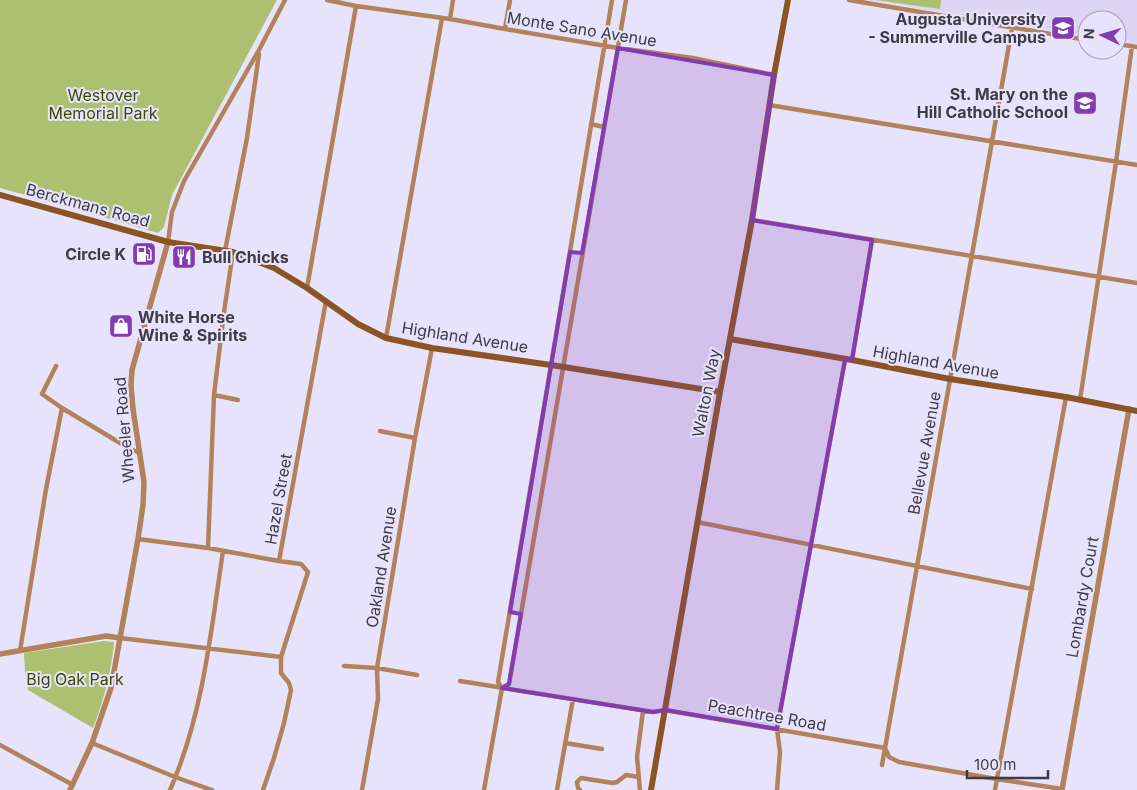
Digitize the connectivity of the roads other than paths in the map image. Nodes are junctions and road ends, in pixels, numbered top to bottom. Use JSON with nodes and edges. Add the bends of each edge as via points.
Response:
{"nodes":[{"id":1,"x":285,"y":0,"type":"edge"},
{"id":2,"x":327,"y":0,"type":"edge"},
{"id":3,"x":453,"y":0,"type":"edge"},
{"id":4,"x":510,"y":0,"type":"edge"},
{"id":5,"x":612,"y":0,"type":"edge"},
{"id":6,"x":626,"y":0,"type":"edge"},
{"id":7,"x":788,"y":0,"type":"edge"},
{"id":8,"x":849,"y":0,"type":"edge"},
{"id":9,"x":356,"y":6,"type":"junction"},
{"id":10,"x":442,"y":18,"type":"junction"},
{"id":11,"x":450,"y":19,"type":"junction"},
{"id":12,"x":1012,"y":28,"type":"junction"},
{"id":13,"x":505,"y":30,"type":"junction"},
{"id":14,"x":1077,"y":38,"type":"edge"},
{"id":15,"x":604,"y":46,"type":"junction"},
{"id":16,"x":1134,"y":47,"type":"edge"},
{"id":17,"x":618,"y":48,"type":"junction"},
{"id":18,"x":259,"y":50,"type":"junction"},
{"id":19,"x":774,"y":75,"type":"junction"},
{"id":20,"x":769,"y":106,"type":"junction"},
{"id":21,"x":591,"y":124,"type":"junction"},
{"id":22,"x":604,"y":127,"type":"junction"},
{"id":23,"x":992,"y":142,"type":"junction"},
{"id":24,"x":1116,"y":162,"type":"junction"},
{"id":25,"x":1137,"y":165,"type":"edge"},
{"id":26,"x":580,"y":194,"type":"junction"},
{"id":27,"x":0,"y":195,"type":"edge"},
{"id":28,"x":592,"y":196,"type":"junction"},
{"id":29,"x":752,"y":220,"type":"junction"},
{"id":30,"x":872,"y":240,"type":"junction"},
{"id":31,"x":168,"y":242,"type":"junction"},
{"id":32,"x":225,"y":251,"type":"junction"},
{"id":33,"x":233,"y":252,"type":"junction"},
{"id":34,"x":570,"y":252,"type":"junction"},
{"id":35,"x":582,"y":253,"type":"junction"},
{"id":36,"x":972,"y":256,"type":"junction"},
{"id":37,"x":1098,"y":277,"type":"junction"},
{"id":38,"x":1137,"y":284,"type":"edge"},
{"id":39,"x":307,"y":288,"type":"junction"},
{"id":40,"x":326,"y":301,"type":"junction"},
{"id":41,"x":386,"y":338,"type":"junction"},
{"id":42,"x":730,"y":339,"type":"junction"},
{"id":43,"x":432,"y":348,"type":"junction"},
{"id":44,"x":845,"y":360,"type":"junction"},
{"id":45,"x":852,"y":360,"type":"junction"},
{"id":46,"x":551,"y":365,"type":"junction"},
{"id":47,"x":56,"y":366,"type":"dead end"},
{"id":48,"x":562,"y":367,"type":"junction"},
{"id":49,"x":950,"y":380,"type":"junction"},
{"id":50,"x":720,"y":392,"type":"junction"},
{"id":51,"x":214,"y":395,"type":"junction"},
{"id":52,"x":1066,"y":397,"type":"junction"},
{"id":53,"x":238,"y":400,"type":"dead end"},
{"id":54,"x":1080,"y":400,"type":"junction"},
{"id":55,"x":62,"y":408,"type":"junction"},
{"id":56,"x":1129,"y":409,"type":"junction"},
{"id":57,"x":1137,"y":411,"type":"edge"},
{"id":58,"x":380,"y":431,"type":"dead end"},
{"id":59,"x":415,"y":438,"type":"junction"},
{"id":60,"x":140,"y":453,"type":"junction"},
{"id":61,"x":531,"y":488,"type":"junction"},
{"id":62,"x":542,"y":490,"type":"junction"},
{"id":63,"x":697,"y":522,"type":"junction"},
{"id":64,"x":138,"y":539,"type":"junction"},
{"id":65,"x":811,"y":545,"type":"junction"},
{"id":66,"x":208,"y":548,"type":"junction"},
{"id":67,"x":222,"y":551,"type":"junction"},
{"id":68,"x":279,"y":561,"type":"junction"},
{"id":69,"x":917,"y":566,"type":"junction"},
{"id":70,"x":1032,"y":589,"type":"junction"},
{"id":71,"x":510,"y":612,"type":"junction"},
{"id":72,"x":521,"y":614,"type":"junction"},
{"id":73,"x":120,"y":638,"type":"junction"},
{"id":74,"x":208,"y":648,"type":"junction"},
{"id":75,"x":20,"y":650,"type":"junction"},
{"id":76,"x":0,"y":654,"type":"edge"},
{"id":77,"x":281,"y":657,"type":"junction"},
{"id":78,"x":344,"y":666,"type":"dead end"},
{"id":79,"x":377,"y":668,"type":"junction"},
{"id":80,"x":417,"y":675,"type":"dead end"},
{"id":81,"x":460,"y":681,"type":"dead end"},
{"id":82,"x":502,"y":688,"type":"junction"},
{"id":83,"x":573,"y":699,"type":"junction"},
{"id":84,"x":665,"y":710,"type":"junction"},
{"id":85,"x":643,"y":711,"type":"junction"},
{"id":86,"x":778,"y":729,"type":"junction"},
{"id":87,"x":92,"y":743,"type":"junction"},
{"id":88,"x":565,"y":743,"type":"junction"},
{"id":89,"x":0,"y":745,"type":"edge"},
{"id":90,"x":885,"y":748,"type":"junction"},
{"id":91,"x":602,"y":749,"type":"dead end"},
{"id":92,"x":882,"y":765,"type":"dead end"},
{"id":93,"x":176,"y":777,"type":"junction"},
{"id":94,"x":639,"y":777,"type":"junction"},
{"id":95,"x":996,"y":779,"type":"junction"},
{"id":96,"x":72,"y":787,"type":"edge"},
{"id":97,"x":170,"y":790,"type":"edge"},
{"id":98,"x":212,"y":790,"type":"edge"},
{"id":99,"x":263,"y":790,"type":"edge"},
{"id":100,"x":362,"y":790,"type":"edge"},
{"id":101,"x":484,"y":790,"type":"edge"},
{"id":102,"x":557,"y":790,"type":"edge"},
{"id":103,"x":580,"y":790,"type":"edge"},
{"id":104,"x":640,"y":790,"type":"edge"},
{"id":105,"x":651,"y":790,"type":"edge"},
{"id":106,"x":777,"y":790,"type":"edge"},
{"id":107,"x":995,"y":790,"type":"edge"},
{"id":108,"x":1062,"y":790,"type":"edge"}],
"edges":[{"from":1,"to":18,"type":"street","name":"Wheeler Road"},
{"from":2,"to":9,"type":"street","name":"Monte Sano Avenue"},
{"from":3,"to":11,"type":"street"},
{"from":4,"to":13,"type":"street"},
{"from":5,"to":15,"type":"street"},
{"from":6,"to":17,"type":"street"},
{"from":7,"to":19,"type":"main road","name":"Walton Way"},
{"from":8,"to":12,"type":"street"},
{"from":9,"to":10,"type":"street","name":"Monte Sano Avenue"},
{"from":9,"to":39,"type":"street"},
{"from":10,"to":11,"type":"street","name":"Monte Sano Avenue"},
{"from":10,"to":41,"type":"street"},
{"from":11,"to":13,"type":"street","name":"Monte Sano Avenue"},
{"from":12,"to":14,"type":"street"},
{"from":12,"to":23,"type":"street","name":"Bellevue Avenue"},
{"from":13,"to":15,"type":"street","name":"Monte Sano Avenue"},
{"from":15,"to":17,"type":"street","name":"Monte Sano Avenue"},
{"from":15,"to":21,"type":"street"},
{"from":16,"to":24,"type":"street"},
{"from":17,"to":19,"type":"street","name":"Monte Sano Avenue","via":[[693,58]]},
{"from":17,"to":22,"type":"street"},
{"from":18,"to":31,"type":"street","name":"Wheeler Road","via":[[184,181],[172,212]]},
{"from":18,"to":32,"type":"street","via":[[247,138]]},
{"from":19,"to":20,"type":"main road","name":"Walton Way"},
{"from":20,"to":23,"type":"street"},
{"from":20,"to":29,"type":"main road","name":"Walton Way"},
{"from":21,"to":22,"type":"street"},
{"from":21,"to":26,"type":"street"},
{"from":22,"to":28,"type":"street"},
{"from":23,"to":24,"type":"street"},
{"from":23,"to":36,"type":"street","name":"Bellevue Avenue"},
{"from":24,"to":25,"type":"street"},
{"from":24,"to":37,"type":"street"},
{"from":26,"to":28,"type":"street"},
{"from":26,"to":34,"type":"street"},
{"from":27,"to":31,"type":"main road","name":"Berckmans Road"},
{"from":28,"to":35,"type":"street"},
{"from":29,"to":30,"type":"street"},
{"from":29,"to":42,"type":"main road","name":"Walton Way"},
{"from":30,"to":36,"type":"street"},
{"from":30,"to":45,"type":"street"},
{"from":31,"to":32,"type":"main road","name":"Highland Avenue"},
{"from":31,"to":60,"type":"street","name":"Wheeler Road","via":[[133,367],[131,385]]},
{"from":32,"to":33,"type":"main road","name":"Highland Avenue"},
{"from":33,"to":39,"type":"main road","name":"Highland Avenue","via":[[274,268]]},
{"from":33,"to":51,"type":"street"},
{"from":34,"to":35,"type":"street"},
{"from":34,"to":46,"type":"street"},
{"from":35,"to":48,"type":"street"},
{"from":36,"to":37,"type":"street"},
{"from":36,"to":49,"type":"street","name":"Bellevue Avenue"},
{"from":37,"to":38,"type":"street"},
{"from":37,"to":54,"type":"street"},
{"from":39,"to":40,"type":"main road","name":"Highland Avenue"},
{"from":40,"to":41,"type":"main road","name":"Highland Avenue","via":[[358,324]]},
{"from":40,"to":68,"type":"street","name":"Hazel Street"},
{"from":41,"to":43,"type":"main road","name":"Highland Avenue"},
{"from":42,"to":44,"type":"main road","name":"Highland Avenue"},
{"from":42,"to":50,"type":"main road","name":"Walton Way"},
{"from":43,"to":46,"type":"main road","name":"Highland Avenue"},
{"from":43,"to":59,"type":"street","name":"Oakland Avenue"},
{"from":44,"to":45,"type":"main road","name":"Highland Avenue"},
{"from":44,"to":65,"type":"street"},
{"from":45,"to":49,"type":"main road","name":"Highland Avenue"},
{"from":46,"to":48,"type":"main road","name":"Highland Avenue"},
{"from":46,"to":61,"type":"street"},
{"from":47,"to":55,"type":"street","via":[[42,394]]},
{"from":48,"to":50,"type":"main road","name":"Highland Avenue"},
{"from":48,"to":62,"type":"street"},
{"from":49,"to":52,"type":"main road","name":"Highland Avenue"},
{"from":49,"to":69,"type":"street","name":"Bellevue Avenue"},
{"from":50,"to":63,"type":"main road","name":"Walton Way"},
{"from":51,"to":53,"type":"street"},
{"from":51,"to":66,"type":"street"},
{"from":52,"to":54,"type":"main road","name":"Highland Avenue"},
{"from":52,"to":70,"type":"street"},
{"from":54,"to":56,"type":"main road","name":"Highland Avenue"},
{"from":55,"to":60,"type":"street"},
{"from":55,"to":75,"type":"street"},
{"from":56,"to":57,"type":"main road","name":"Highland Avenue"},
{"from":56,"to":108,"type":"street","name":"Lombardy Court"},
{"from":58,"to":59,"type":"street"},
{"from":59,"to":79,"type":"street","name":"Oakland Avenue"},
{"from":60,"to":64,"type":"street","name":"Wheeler Road","via":[[144,482]]},
{"from":61,"to":62,"type":"street"},
{"from":61,"to":71,"type":"street"},
{"from":62,"to":72,"type":"street"},
{"from":63,"to":65,"type":"street"},
{"from":63,"to":84,"type":"main road","name":"Walton Way"},
{"from":64,"to":66,"type":"street"},
{"from":64,"to":73,"type":"street","name":"Wheeler Road"},
{"from":65,"to":69,"type":"street"},
{"from":65,"to":86,"type":"street"},
{"from":66,"to":67,"type":"street"},
{"from":67,"to":68,"type":"street"},
{"from":67,"to":74,"type":"street"},
{"from":68,"to":77,"type":"street","name":"Hazel Street","via":[[300,564],[308,572]]},
{"from":69,"to":70,"type":"street"},
{"from":69,"to":90,"type":"street","name":"Bellevue Avenue"},
{"from":70,"to":95,"type":"street"},
{"from":71,"to":72,"type":"street"},
{"from":71,"to":82,"type":"street","via":[[498,682]]},
{"from":72,"to":82,"type":"street","via":[[509,684]]},
{"from":73,"to":74,"type":"street"},
{"from":73,"to":75,"type":"street","via":[[106,636]]},
{"from":73,"to":87,"type":"street","name":"Wheeler Road","via":[[111,688]]},
{"from":74,"to":77,"type":"street"},
{"from":74,"to":93,"type":"street","via":[[194,718]]},
{"from":75,"to":76,"type":"street"},
{"from":77,"to":99,"type":"street","via":[[280,673],[291,690]]},
{"from":78,"to":79,"type":"street"},
{"from":79,"to":80,"type":"street"},
{"from":79,"to":100,"type":"street","name":"Oakland Avenue","via":[[378,699]]},
{"from":81,"to":82,"type":"street","name":"Peachtree Road"},
{"from":82,"to":83,"type":"street","name":"Peachtree Road"},
{"from":82,"to":101,"type":"street"},
{"from":83,"to":85,"type":"street","name":"Peachtree Road"},
{"from":83,"to":88,"type":"street"},
{"from":84,"to":85,"type":"street","name":"Peachtree Road"},
{"from":84,"to":86,"type":"street","name":"Peachtree Road"},
{"from":84,"to":105,"type":"main road","name":"Walton Way"},
{"from":85,"to":94,"type":"street","via":[[637,757]]},
{"from":86,"to":90,"type":"street","name":"Peachtree Road"},
{"from":86,"to":106,"type":"street"},
{"from":87,"to":93,"type":"street"},
{"from":87,"to":96,"type":"street","name":"Wheeler Road"},
{"from":88,"to":91,"type":"street"},
{"from":88,"to":102,"type":"street"},
{"from":89,"to":96,"type":"street"},
{"from":90,"to":92,"type":"street","name":"Bellevue Avenue"},
{"from":90,"to":95,"type":"street","name":"Peachtree Road","via":[[889,757],[899,762]]},
{"from":93,"to":97,"type":"street"},
{"from":93,"to":98,"type":"street"},
{"from":94,"to":103,"type":"street","via":[[626,775],[613,783],[581,778],[577,782]]},
{"from":94,"to":104,"type":"street"},
{"from":95,"to":107,"type":"street"},
{"from":95,"to":108,"type":"street","name":"Peachtree Road"}]}
